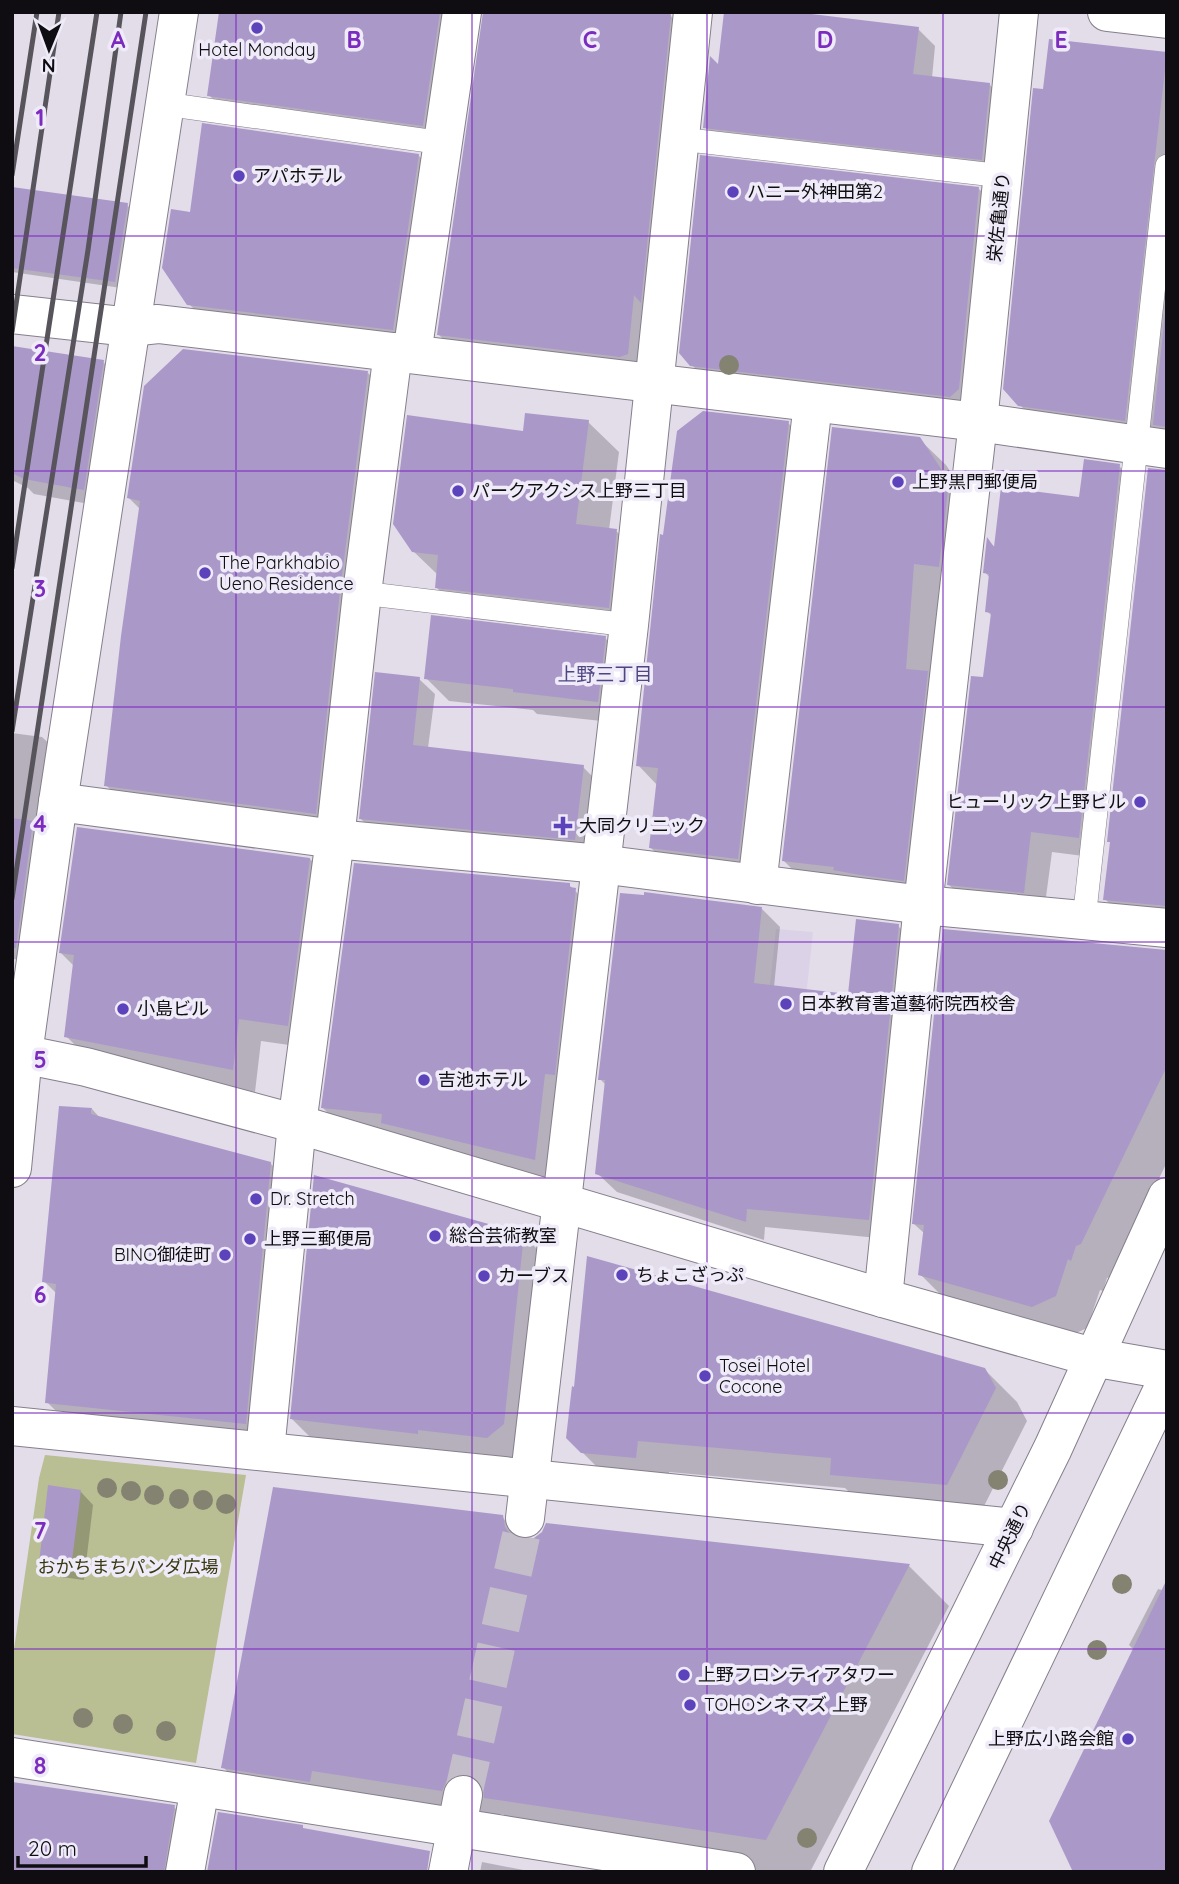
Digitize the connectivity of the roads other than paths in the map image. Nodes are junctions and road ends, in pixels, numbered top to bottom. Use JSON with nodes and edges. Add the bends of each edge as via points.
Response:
{"nodes":[{"id":1,"x":179,"y":12,"type":"edge"},
{"id":2,"x":462,"y":12,"type":"edge"},
{"id":3,"x":693,"y":12,"type":"edge"},
{"id":4,"x":1019,"y":12,"type":"edge"},
{"id":5,"x":1107,"y":12,"type":"edge"},
{"id":6,"x":1167,"y":19,"type":"edge"},
{"id":7,"x":165,"y":104,"type":"junction"},
{"id":8,"x":680,"y":139,"type":"junction"},
{"id":9,"x":443,"y":143,"type":"junction"},
{"id":10,"x":1167,"y":166,"type":"edge"},
{"id":11,"x":1003,"y":176,"type":"junction"},
{"id":12,"x":12,"y":314,"type":"edge"},
{"id":13,"x":130,"y":327,"type":"junction"},
{"id":14,"x":403,"y":353,"type":"junction"},
{"id":15,"x":655,"y":384,"type":"junction"},
{"id":16,"x":813,"y":403,"type":"junction"},
{"id":17,"x":978,"y":422,"type":"junction"},
{"id":18,"x":1152,"y":447,"type":"edge"},
{"id":19,"x":362,"y":593,"type":"junction"},
{"id":20,"x":629,"y":625,"type":"junction"},
{"id":21,"x":58,"y":802,"type":"junction"},
{"id":22,"x":335,"y":839,"type":"junction"},
{"id":23,"x":600,"y":864,"type":"junction"},
{"id":24,"x":757,"y":885,"type":"junction"},
{"id":25,"x":923,"y":905,"type":"junction"},
{"id":26,"x":1084,"y":920,"type":"junction"},
{"id":27,"x":1167,"y":928,"type":"edge"},
{"id":28,"x":30,"y":1055,"type":"edge"},
{"id":29,"x":297,"y":1124,"type":"junction"},
{"id":30,"x":12,"y":1168,"type":"edge"},
{"id":31,"x":1167,"y":1197,"type":"edge"},
{"id":32,"x":562,"y":1202,"type":"junction"},
{"id":33,"x":883,"y":1298,"type":"junction"},
{"id":34,"x":1093,"y":1357,"type":"junction"},
{"id":35,"x":1167,"y":1370,"type":"edge"},
{"id":36,"x":1167,"y":1381,"type":"edge"},
{"id":37,"x":12,"y":1426,"type":"edge"},
{"id":38,"x":265,"y":1451,"type":"junction"},
{"id":39,"x":531,"y":1479,"type":"junction"},
{"id":40,"x":525,"y":1518,"type":"tunnel mouth"},
{"id":41,"x":1014,"y":1528,"type":"junction"},
{"id":42,"x":12,"y":1757,"type":"edge"},
{"id":43,"x":200,"y":1787,"type":"junction"},
{"id":44,"x":460,"y":1811,"type":"junction"},
{"id":45,"x":185,"y":1872,"type":"edge"},
{"id":46,"x":448,"y":1872,"type":"edge"},
{"id":47,"x":736,"y":1872,"type":"edge"},
{"id":48,"x":843,"y":1872,"type":"edge"},
{"id":49,"x":931,"y":1872,"type":"edge"}],
"edges":[{"from":1,"to":7,"type":"street"},
{"from":2,"to":9,"type":"street"},
{"from":3,"to":8,"type":"street"},
{"from":4,"to":11,"type":"street","name":"栄佐亀通り"},
{"from":5,"to":6,"type":"street"},
{"from":7,"to":9,"type":"lane"},
{"from":7,"to":13,"type":"street"},
{"from":8,"to":11,"type":"lane"},
{"from":8,"to":15,"type":"street"},
{"from":9,"to":14,"type":"street"},
{"from":10,"to":18,"type":"lane"},
{"from":11,"to":17,"type":"street","name":"栄佐亀通り"},
{"from":12,"to":13,"type":"street"},
{"from":13,"to":14,"type":"street","via":[[158,324]]},
{"from":13,"to":21,"type":"street"},
{"from":14,"to":15,"type":"street"},
{"from":14,"to":19,"type":"street"},
{"from":15,"to":16,"type":"street"},
{"from":15,"to":20,"type":"street"},
{"from":16,"to":17,"type":"street"},
{"from":16,"to":24,"type":"street"},
{"from":17,"to":18,"type":"street"},
{"from":17,"to":25,"type":"street","name":"栄佐亀通り"},
{"from":18,"to":26,"type":"lane"},
{"from":19,"to":20,"type":"lane"},
{"from":19,"to":22,"type":"street"},
{"from":20,"to":23,"type":"street"},
{"from":21,"to":22,"type":"street"},
{"from":21,"to":28,"type":"street"},
{"from":22,"to":23,"type":"street"},
{"from":22,"to":29,"type":"street"},
{"from":23,"to":24,"type":"street"},
{"from":23,"to":32,"type":"street"},
{"from":24,"to":25,"type":"street"},
{"from":25,"to":26,"type":"street"},
{"from":25,"to":33,"type":"street","name":"栄佐亀通り"},
{"from":26,"to":27,"type":"street"},
{"from":28,"to":29,"type":"street"},
{"from":28,"to":30,"type":"street"},
{"from":29,"to":32,"type":"street"},
{"from":29,"to":38,"type":"street"},
{"from":31,"to":34,"type":"street","name":"中央通り"},
{"from":32,"to":33,"type":"street"},
{"from":32,"to":39,"type":"street"},
{"from":33,"to":34,"type":"street"},
{"from":34,"to":35,"type":"street"},
{"from":34,"to":41,"type":"street","name":"中央通り"},
{"from":36,"to":49,"type":"street"},
{"from":37,"to":38,"type":"street"},
{"from":38,"to":39,"type":"street"},
{"from":39,"to":40,"type":"street"},
{"from":39,"to":41,"type":"street"},
{"from":41,"to":48,"type":"street","name":"中央通り"},
{"from":42,"to":43,"type":"street"},
{"from":43,"to":44,"type":"street"},
{"from":43,"to":45,"type":"street"},
{"from":44,"to":46,"type":"street"},
{"from":44,"to":47,"type":"street"}]}
